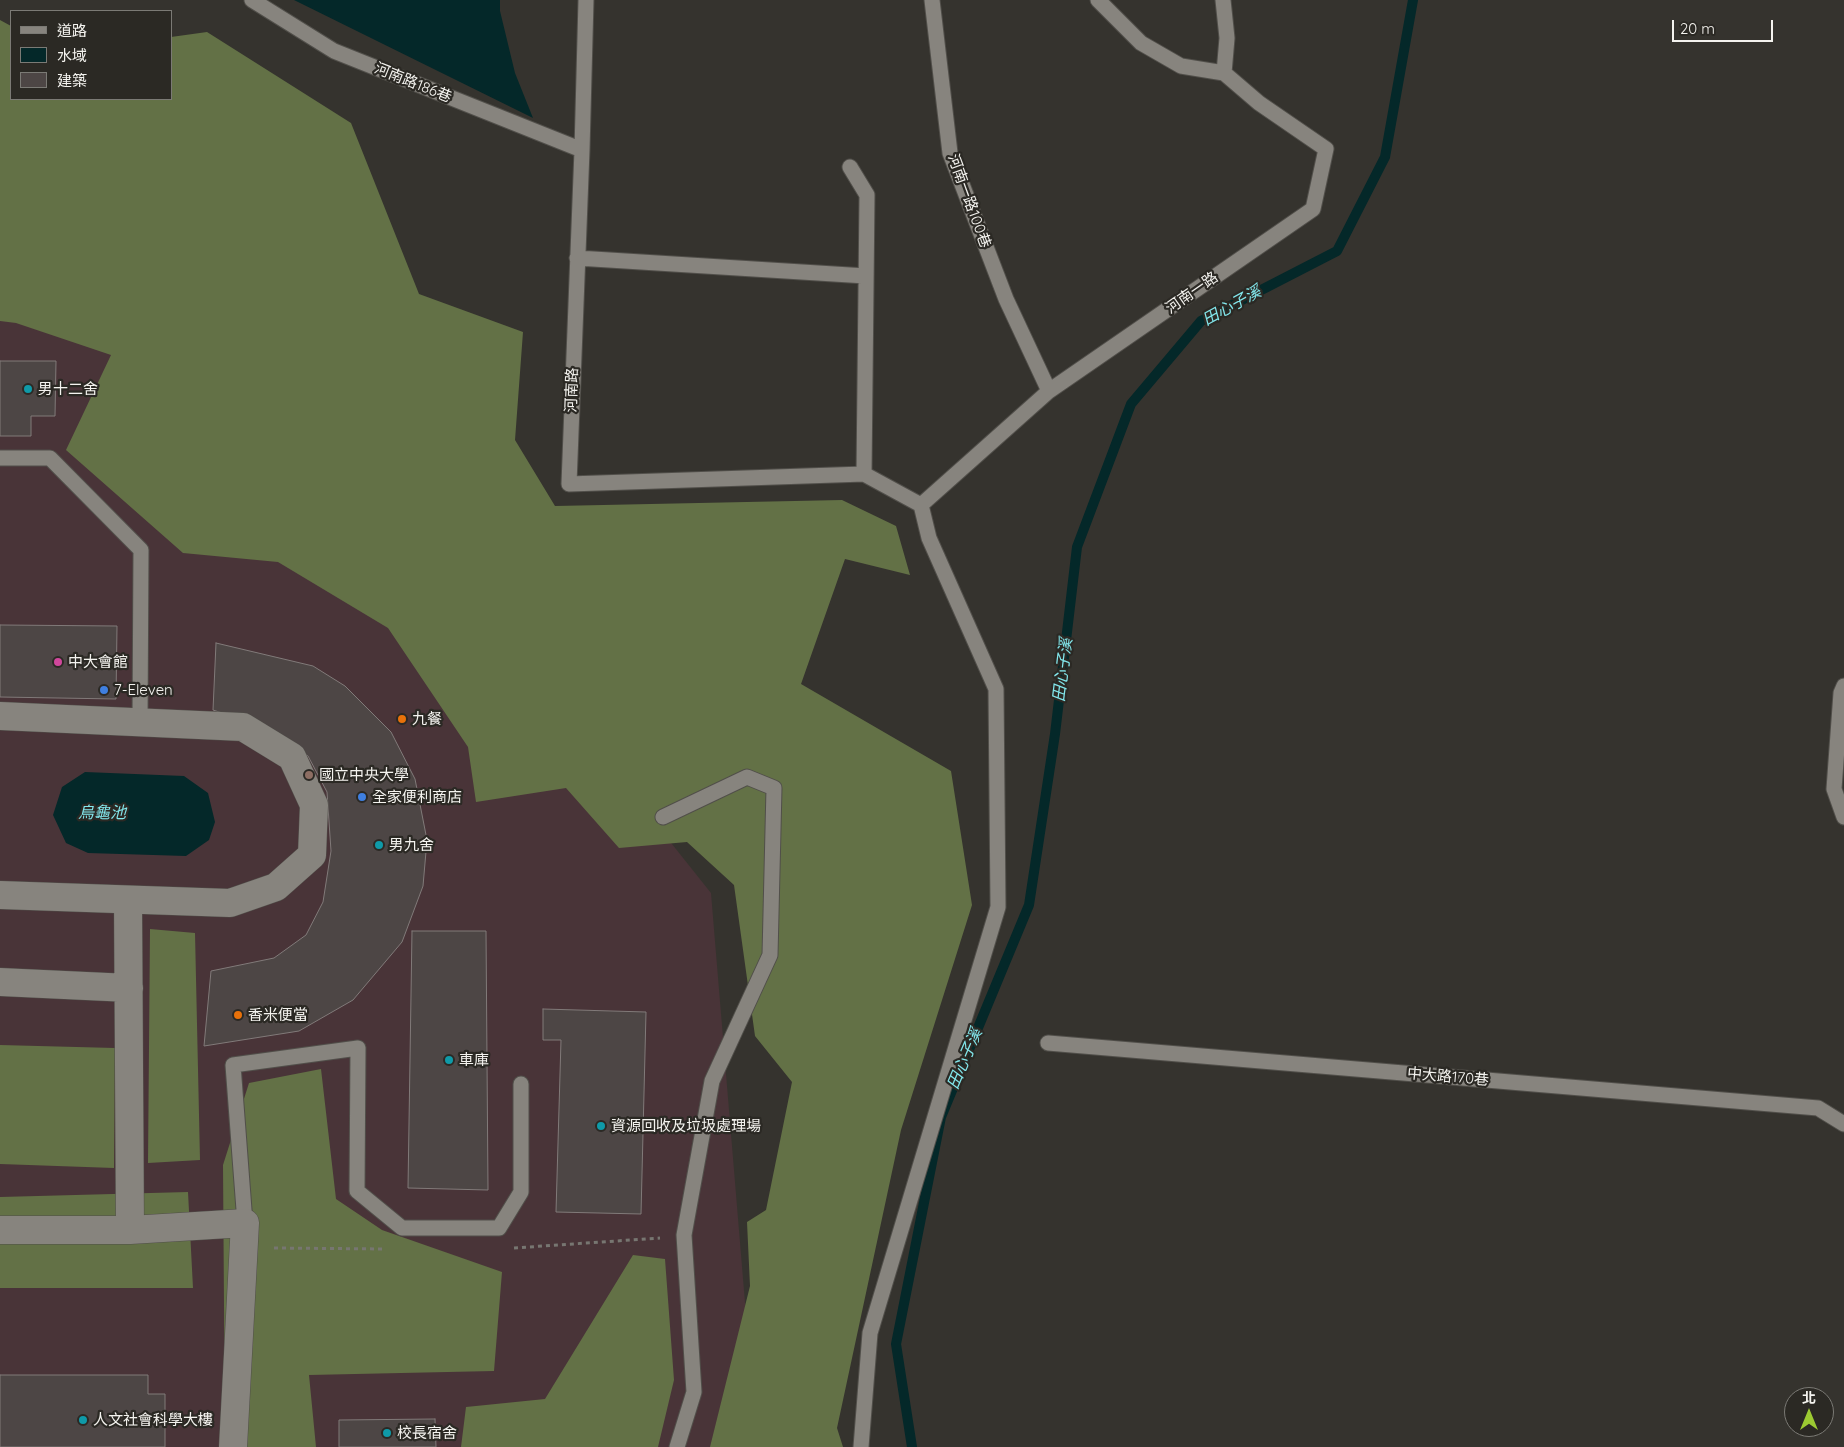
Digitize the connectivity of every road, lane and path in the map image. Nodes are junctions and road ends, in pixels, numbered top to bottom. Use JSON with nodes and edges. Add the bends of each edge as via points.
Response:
{"nodes":[{"id":1,"x":252,"y":0,"type":"edge"},
{"id":2,"x":586,"y":0,"type":"edge"},
{"id":3,"x":932,"y":0,"type":"edge"},
{"id":4,"x":1098,"y":0,"type":"edge"},
{"id":5,"x":1222,"y":0,"type":"edge"},
{"id":6,"x":1224,"y":74,"type":"junction"},
{"id":7,"x":582,"y":150,"type":"junction"},
{"id":8,"x":850,"y":167,"type":"dead end"},
{"id":9,"x":577,"y":258,"type":"junction"},
{"id":10,"x":866,"y":276,"type":"junction"},
{"id":11,"x":1049,"y":391,"type":"junction"},
{"id":12,"x":0,"y":458,"type":"edge"},
{"id":13,"x":864,"y":474,"type":"junction"},
{"id":14,"x":921,"y":505,"type":"junction"},
{"id":15,"x":1844,"y":686,"type":"edge"},
{"id":16,"x":0,"y":716,"type":"edge"},
{"id":17,"x":140,"y":722,"type":"junction"},
{"id":18,"x":664,"y":817,"type":"dead end"},
{"id":19,"x":1844,"y":817,"type":"edge"},
{"id":20,"x":0,"y":895,"type":"edge"},
{"id":21,"x":128,"y":900,"type":"junction"},
{"id":22,"x":0,"y":982,"type":"edge"},
{"id":23,"x":129,"y":988,"type":"junction"},
{"id":24,"x":1048,"y":1043,"type":"dead end"},
{"id":25,"x":521,"y":1084,"type":"dead end"},
{"id":26,"x":1844,"y":1124,"type":"edge"},
{"id":27,"x":499,"y":1228,"type":"junction"},
{"id":28,"x":0,"y":1230,"type":"edge"},
{"id":29,"x":130,"y":1230,"type":"junction"},
{"id":30,"x":244,"y":1235,"type":"junction"},
{"id":31,"x":684,"y":1235,"type":"junction"},
{"id":32,"x":391,"y":1249,"type":"dead end"},
{"id":33,"x":233,"y":1447,"type":"edge"},
{"id":34,"x":677,"y":1447,"type":"edge"},
{"id":35,"x":861,"y":1447,"type":"edge"}],
"edges":[{"from":1,"to":7,"type":"lane","name":"河南路186巷","via":[[334,51]]},
{"from":2,"to":7,"type":"lane","name":"河南路"},
{"from":3,"to":11,"type":"lane","name":"河南一路100巷","via":[[950,153],[1006,299]]},
{"from":4,"to":6,"type":"lane","via":[[1141,43],[1181,66]]},
{"from":5,"to":6,"type":"lane","via":[[1227,38]]},
{"from":6,"to":11,"type":"lane","name":"河南一路","via":[[1326,150],[1313,209]]},
{"from":7,"to":9,"type":"lane","name":"河南路"},
{"from":8,"to":10,"type":"lane","via":[[867,195]]},
{"from":9,"to":10,"type":"lane"},
{"from":9,"to":13,"type":"lane","name":"河南路","via":[[569,484]]},
{"from":10,"to":13,"type":"lane"},
{"from":11,"to":14,"type":"lane","name":"河南一路"},
{"from":12,"to":17,"type":"lane","via":[[50,458],[140,550]]},
{"from":13,"to":14,"type":"lane"},
{"from":14,"to":35,"type":"lane","via":[[928,538],[996,689],[998,907],[870,1333]]},
{"from":15,"to":19,"type":"lane","via":[[1834,789]]},
{"from":16,"to":17,"type":"street"},
{"from":17,"to":21,"type":"street","via":[[244,726],[292,757],[314,805],[312,855],[276,887],[230,903]]},
{"from":18,"to":31,"type":"lane","via":[[747,777],[774,788],[770,955],[712,1081]]},
{"from":20,"to":21,"type":"street"},
{"from":21,"to":23,"type":"street"},
{"from":22,"to":23,"type":"street"},
{"from":23,"to":29,"type":"street"},
{"from":24,"to":26,"type":"lane","name":"中大路170巷","via":[[1818,1108]]},
{"from":25,"to":27,"type":"lane","via":[[521,1192]]},
{"from":27,"to":30,"type":"lane","via":[[402,1228],[357,1191],[358,1048],[233,1065]]},
{"from":27,"to":31,"type":"path","via":[[499,1249]]},
{"from":28,"to":29,"type":"street"},
{"from":29,"to":30,"type":"street"},
{"from":30,"to":32,"type":"path"},
{"from":30,"to":33,"type":"street"},
{"from":31,"to":34,"type":"lane","via":[[694,1392]]}]}
